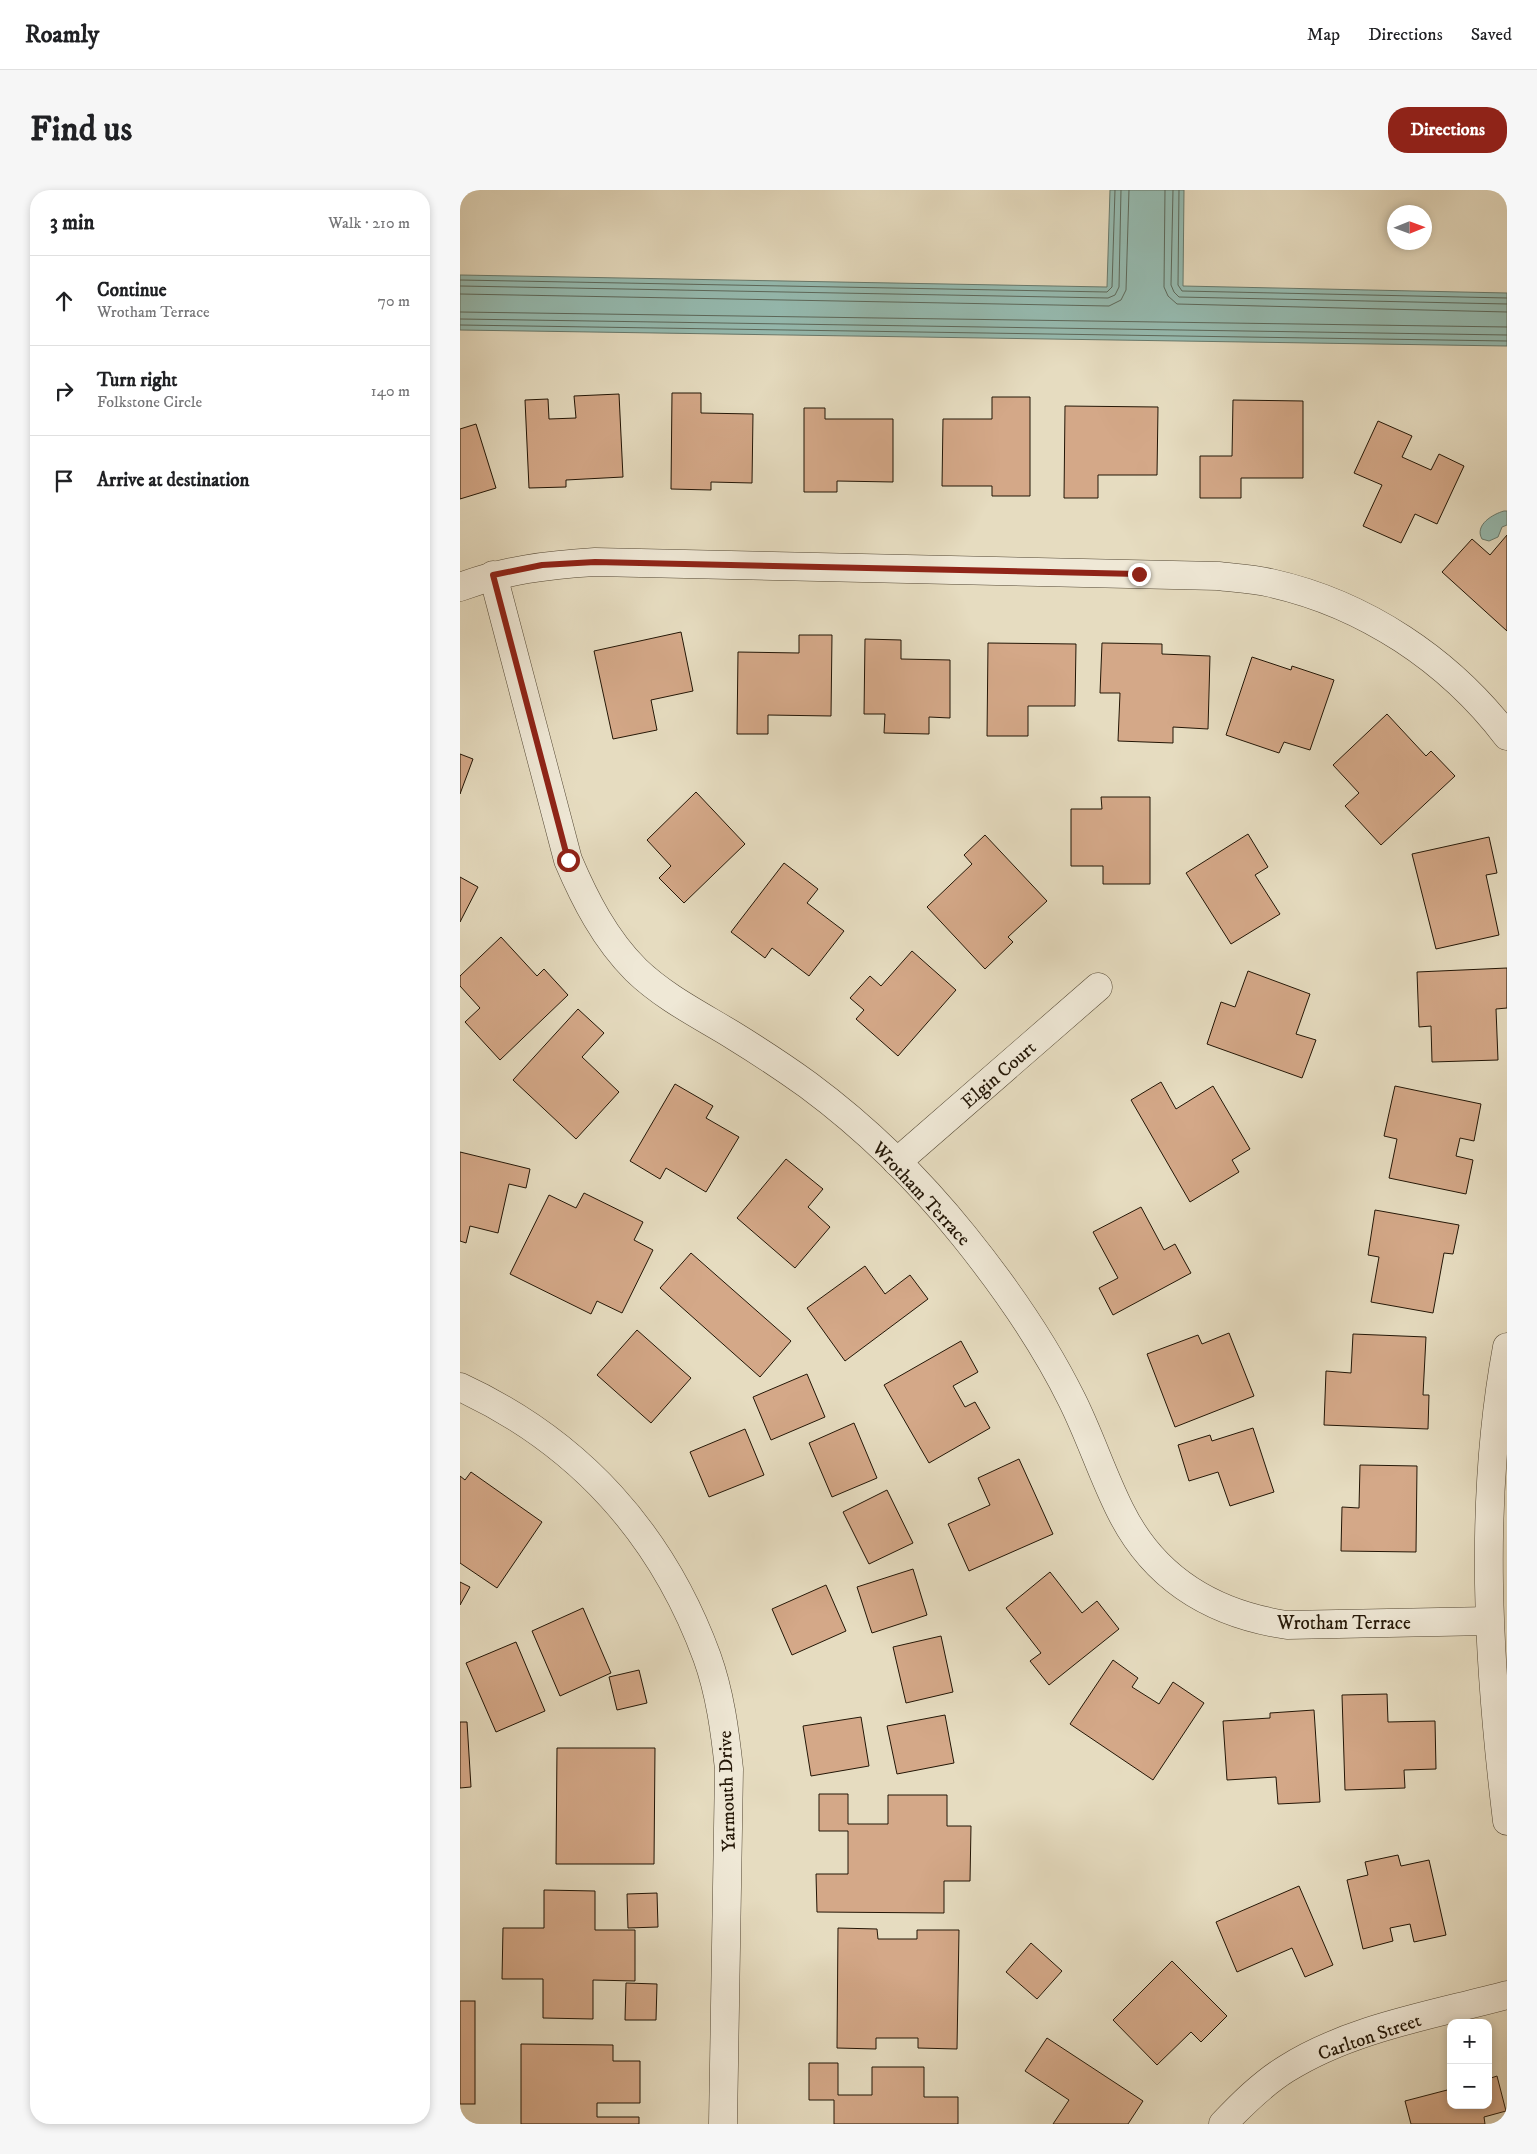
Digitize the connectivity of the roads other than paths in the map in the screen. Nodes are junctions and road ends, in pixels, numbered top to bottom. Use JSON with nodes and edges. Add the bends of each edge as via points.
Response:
{"nodes":[{"id":1,"x":493,"y":575,"type":"junction"},
{"id":2,"x":460,"y":587,"type":"edge"},
{"id":3,"x":1507,"y":736,"type":"edge"},
{"id":4,"x":1098,"y":986,"type":"dead end"},
{"id":5,"x":897,"y":1162,"type":"junction"},
{"id":6,"x":1507,"y":1347,"type":"edge"},
{"id":7,"x":460,"y":1387,"type":"edge"},
{"id":8,"x":1489,"y":1621,"type":"junction"},
{"id":9,"x":1507,"y":1821,"type":"edge"},
{"id":10,"x":1507,"y":1995,"type":"edge"},
{"id":11,"x":724,"y":2124,"type":"edge"},
{"id":12,"x":1222,"y":2124,"type":"edge"}],
"edges":[{"from":1,"to":2,"type":"street"},
{"from":1,"to":3,"type":"street","via":[[542,565],[595,562],[1208,576],[1270,583],[1321,597],[1369,618],[1414,646],[1456,679]]},
{"from":1,"to":5,"type":"street","name":"Wrotham Terrace","via":[[568,860],[585,900],[608,937],[636,970],[670,998],[808,1085]]},
{"from":4,"to":5,"type":"street","name":"Elgin Court"},
{"from":5,"to":8,"type":"street","name":"Wrotham Terrace","via":[[940,1206],[995,1275],[1044,1349],[1073,1401],[1131,1530],[1161,1567],[1178,1582],[1219,1607],[1241,1616],[1288,1625]]},
{"from":6,"to":8,"type":"street","via":[[1494,1460],[1489,1538]]},
{"from":7,"to":11,"type":"street","name":"Yarmouth Drive","via":[[532,1426],[582,1465],[612,1495],[652,1545],[683,1600],[708,1658],[723,1720],[730,1769]]},
{"from":8,"to":9,"type":"street","via":[[1495,1725]]},
{"from":10,"to":12,"type":"street","name":"Carlton Street","via":[[1369,2032],[1326,2048],[1286,2069],[1249,2097]]}]}
